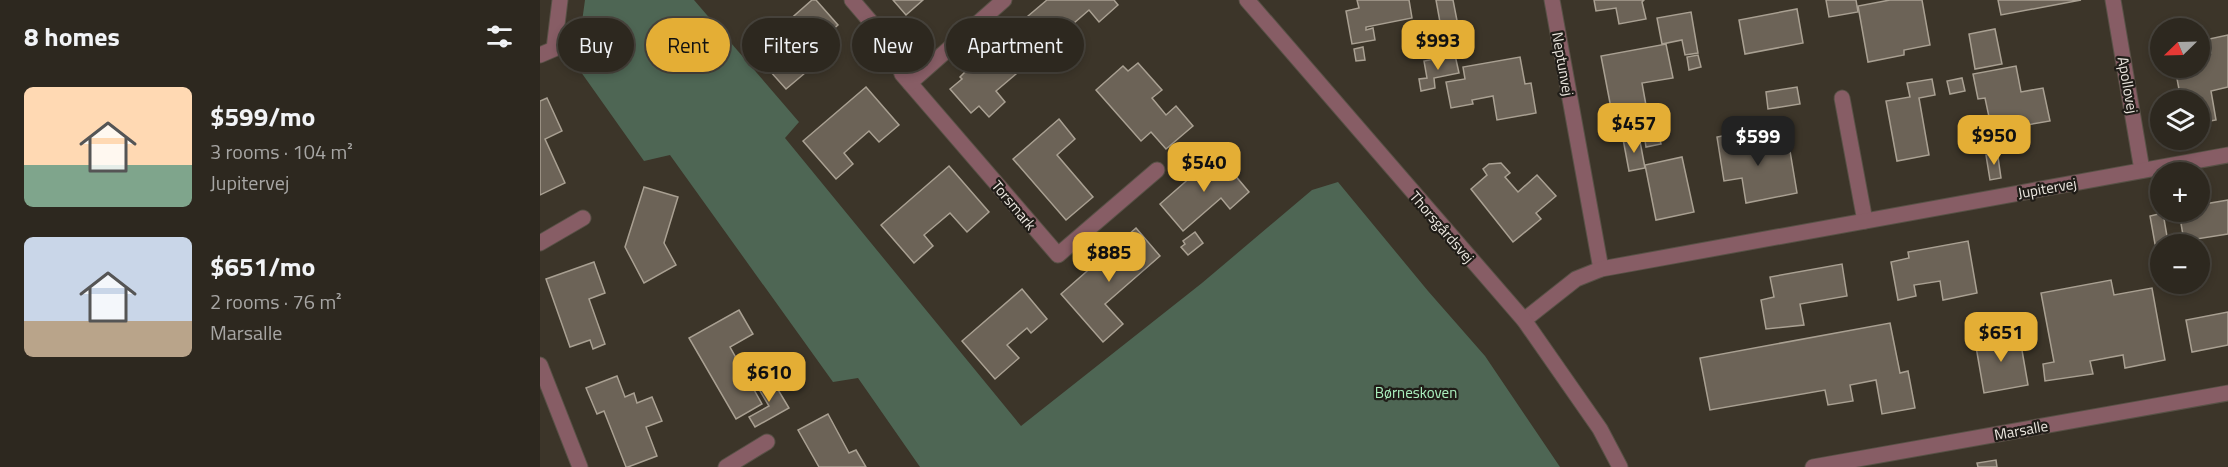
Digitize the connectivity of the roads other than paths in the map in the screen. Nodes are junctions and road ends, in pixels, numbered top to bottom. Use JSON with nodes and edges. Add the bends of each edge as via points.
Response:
{"nodes":[{"id":1,"x":560,"y":0,"type":"edge"},
{"id":2,"x":852,"y":0,"type":"edge"},
{"id":3,"x":1004,"y":0,"type":"edge"},
{"id":4,"x":1247,"y":0,"type":"edge"},
{"id":5,"x":1552,"y":0,"type":"edge"},
{"id":6,"x":2114,"y":0,"type":"edge"},
{"id":7,"x":540,"y":55,"type":"edge"},
{"id":8,"x":910,"y":83,"type":"junction"},
{"id":9,"x":1842,"y":98,"type":"dead end"},
{"id":10,"x":2228,"y":155,"type":"edge"},
{"id":11,"x":1157,"y":170,"type":"dead end"},
{"id":12,"x":2142,"y":170,"type":"junction"},
{"id":13,"x":583,"y":218,"type":"dead end"},
{"id":14,"x":1865,"y":221,"type":"junction"},
{"id":15,"x":540,"y":243,"type":"edge"},
{"id":16,"x":1601,"y":269,"type":"junction"},
{"id":17,"x":1524,"y":320,"type":"junction"},
{"id":18,"x":540,"y":366,"type":"edge"},
{"id":19,"x":2228,"y":393,"type":"edge"},
{"id":20,"x":767,"y":442,"type":"dead end"},
{"id":21,"x":580,"y":467,"type":"edge"},
{"id":22,"x":726,"y":467,"type":"edge"},
{"id":23,"x":1620,"y":467,"type":"edge"},
{"id":24,"x":1813,"y":467,"type":"edge"}],
"edges":[{"from":1,"to":7,"type":"street","via":[[554,49]]},
{"from":2,"to":8,"type":"street","name":"Torsmark","via":[[894,49],[902,74]]},
{"from":3,"to":8,"type":"street"},
{"from":4,"to":17,"type":"street","name":"Thorsgårdsvej"},
{"from":5,"to":16,"type":"street","name":"Neptunvej"},
{"from":6,"to":12,"type":"street","name":"Apollovej"},
{"from":8,"to":11,"type":"street","name":"Torsmark","via":[[1058,255]]},
{"from":9,"to":14,"type":"street"},
{"from":10,"to":12,"type":"street","name":"Jupitervej"},
{"from":12,"to":14,"type":"street","name":"Jupitervej"},
{"from":13,"to":15,"type":"street"},
{"from":14,"to":16,"type":"street","name":"Jupitervej"},
{"from":16,"to":17,"type":"street","name":"Jupitervej","via":[[1576,279]]},
{"from":17,"to":23,"type":"street","name":"Thorsgårdsvej","via":[[1600,429]]},
{"from":18,"to":21,"type":"street"},
{"from":19,"to":24,"type":"street","name":"Marsalle"},
{"from":20,"to":22,"type":"street"}]}
